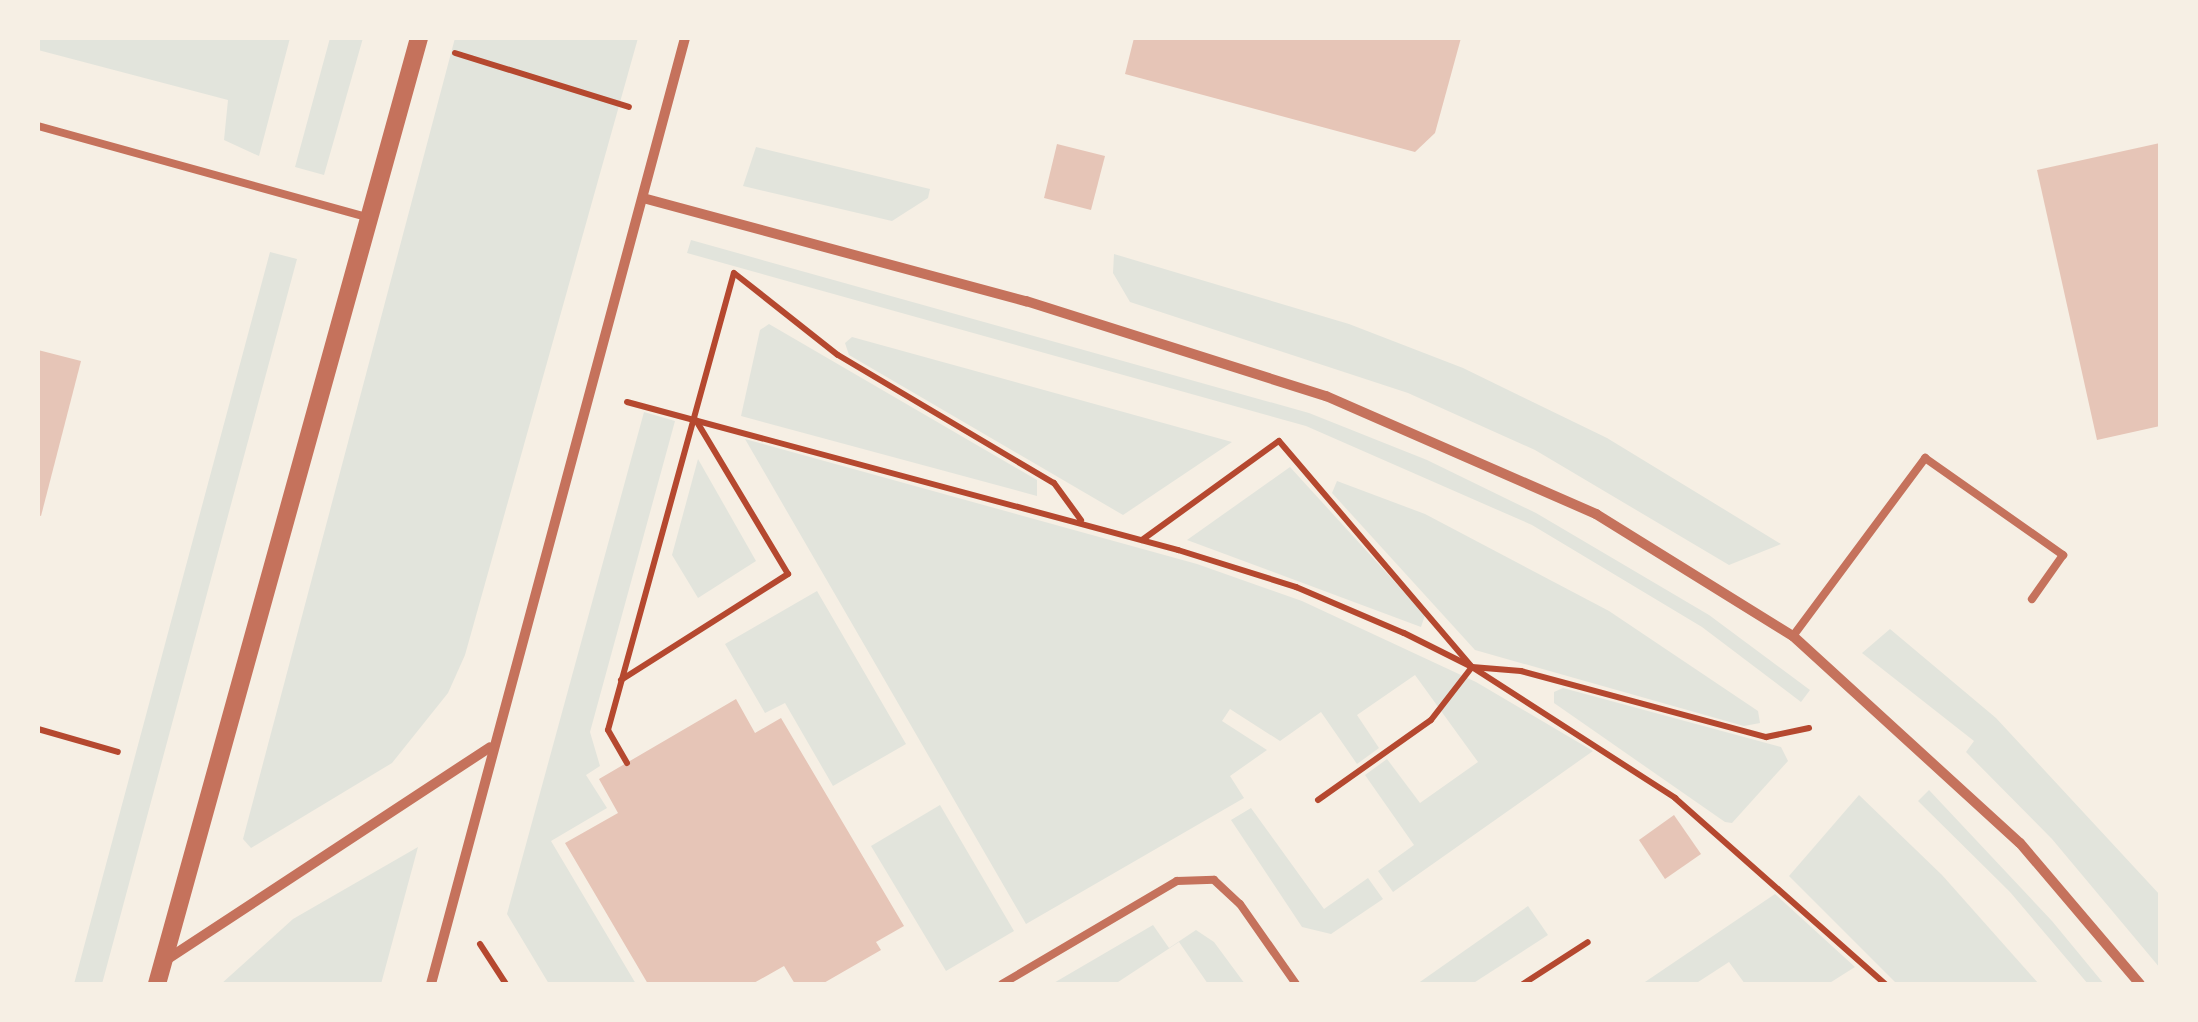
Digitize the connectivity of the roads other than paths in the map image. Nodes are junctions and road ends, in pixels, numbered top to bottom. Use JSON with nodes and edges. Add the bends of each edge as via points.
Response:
{"nodes":[{"id":1,"x":685,"y":38,"type":"edge"},
{"id":2,"x":418,"y":40,"type":"edge"},
{"id":3,"x":38,"y":126,"type":"edge"},
{"id":4,"x":643,"y":198,"type":"junction"},
{"id":5,"x":370,"y":218,"type":"junction"},
{"id":6,"x":2032,"y":599,"type":"dead end"},
{"id":7,"x":1793,"y":636,"type":"junction"},
{"id":8,"x":490,"y":747,"type":"junction"},
{"id":9,"x":162,"y":962,"type":"junction"},
{"id":10,"x":156,"y":984,"type":"edge"},
{"id":11,"x":431,"y":984,"type":"edge"},
{"id":12,"x":1002,"y":984,"type":"edge"},
{"id":13,"x":1296,"y":984,"type":"edge"},
{"id":14,"x":2140,"y":984,"type":"edge"}],
"edges":[{"from":1,"to":4,"type":"street"},
{"from":2,"to":5,"type":"street"},
{"from":3,"to":5,"type":"lane"},
{"from":4,"to":7,"type":"street","via":[[1026,302],[1326,396],[1596,514]]},
{"from":4,"to":8,"type":"street"},
{"from":5,"to":9,"type":"street"},
{"from":6,"to":7,"type":"lane","via":[[2063,555],[1924,458]]},
{"from":7,"to":14,"type":"street","via":[[2020,842]]},
{"from":8,"to":9,"type":"street"},
{"from":8,"to":11,"type":"street"},
{"from":9,"to":10,"type":"street"},
{"from":12,"to":13,"type":"lane","via":[[1178,882],[1214,880],[1240,904]]}]}
